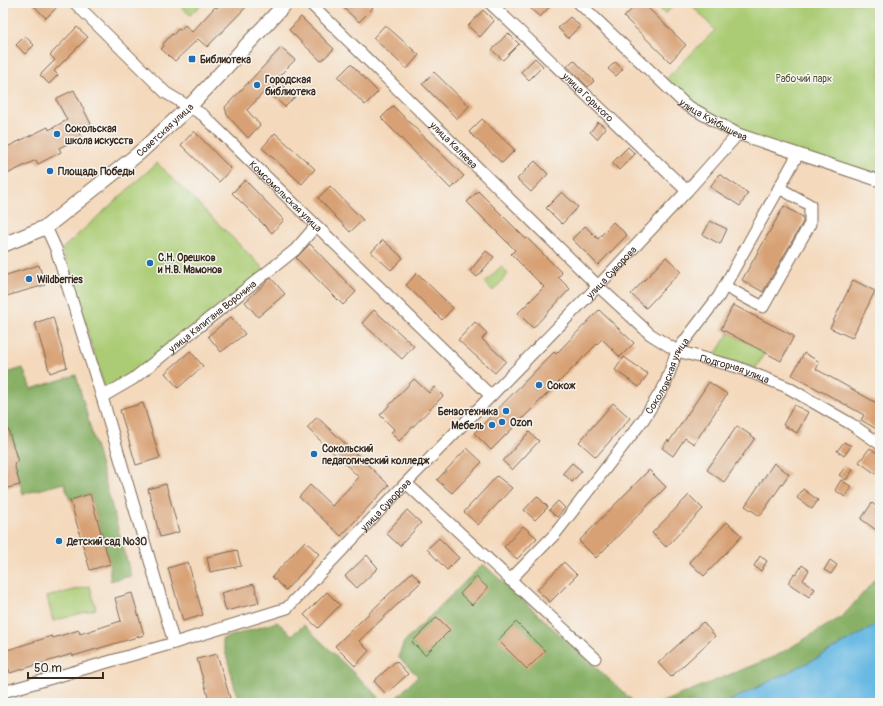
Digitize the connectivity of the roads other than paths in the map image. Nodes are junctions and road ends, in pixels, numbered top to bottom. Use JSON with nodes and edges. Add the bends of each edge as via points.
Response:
{"nodes":[{"id":1,"x":75,"y":3,"type":"edge"},
{"id":2,"x":286,"y":3,"type":"edge"},
{"id":3,"x":310,"y":3,"type":"edge"},
{"id":4,"x":490,"y":3,"type":"edge"},
{"id":5,"x":579,"y":3,"type":"edge"},
{"id":6,"x":189,"y":107,"type":"junction"},
{"id":7,"x":738,"y":134,"type":"junction"},
{"id":8,"x":798,"y":154,"type":"junction"},
{"id":9,"x":880,"y":181,"type":"edge"},
{"id":10,"x":779,"y":188,"type":"junction"},
{"id":11,"x":687,"y":191,"type":"junction"},
{"id":12,"x":316,"y":226,"type":"junction"},
{"id":13,"x":46,"y":227,"type":"junction"},
{"id":14,"x":3,"y":245,"type":"edge"},
{"id":15,"x":598,"y":286,"type":"junction"},
{"id":16,"x":724,"y":286,"type":"junction"},
{"id":17,"x":676,"y":351,"type":"junction"},
{"id":18,"x":491,"y":396,"type":"junction"},
{"id":19,"x":102,"y":397,"type":"junction"},
{"id":20,"x":880,"y":444,"type":"edge"},
{"id":21,"x":406,"y":483,"type":"junction"},
{"id":22,"x":510,"y":580,"type":"junction"},
{"id":23,"x":174,"y":643,"type":"junction"},
{"id":24,"x":595,"y":658,"type":"dead end"},
{"id":25,"x":3,"y":692,"type":"edge"}],
"edges":[{"from":1,"to":6,"type":"street","name":"Комсомольская улица","via":[[166,93]]},
{"from":2,"to":6,"type":"main road","name":"Советская улица"},
{"from":3,"to":15,"type":"street","name":"улица Каляева"},
{"from":4,"to":11,"type":"street","name":"улица Горького"},
{"from":5,"to":7,"type":"street","name":"улица Куйбышева","via":[[686,105]]},
{"from":6,"to":12,"type":"street","name":"Комсомольская улица","via":[[203,115]]},
{"from":6,"to":13,"type":"main road","name":"Советская улица","via":[[138,154]]},
{"from":7,"to":8,"type":"street","name":"улица Куйбышева"},
{"from":7,"to":11,"type":"street","name":"улица Суворова"},
{"from":8,"to":9,"type":"street","name":"улица Куйбышева"},
{"from":8,"to":10,"type":"street","name":"Соколовская улица"},
{"from":10,"to":16,"type":"street","name":"Соколовская улица"},
{"from":10,"to":16,"type":"street","via":[[810,205],[810,224],[763,307]]},
{"from":11,"to":15,"type":"street","name":"улица Суворова"},
{"from":12,"to":18,"type":"street","name":"Комсомольская улица"},
{"from":12,"to":19,"type":"street","name":"улица Капитана Воронина","via":[[295,250],[133,379]]},
{"from":13,"to":14,"type":"main road","name":"Советская улица"},
{"from":13,"to":19,"type":"street","via":[[56,250]]},
{"from":15,"to":17,"type":"street","name":"Подгорная улица","via":[[650,334]]},
{"from":15,"to":18,"type":"street","name":"улица Суворова"},
{"from":16,"to":17,"type":"street","name":"Соколовская улица"},
{"from":17,"to":20,"type":"street","name":"Подгорная улица","via":[[737,367],[787,387]]},
{"from":17,"to":22,"type":"street","name":"Соколовская улица","via":[[665,385],[643,420],[555,534]]},
{"from":18,"to":21,"type":"street","name":"улица Суворова"},
{"from":19,"to":23,"type":"street"},
{"from":21,"to":22,"type":"street"},
{"from":21,"to":23,"type":"street","name":"улица Суворова","via":[[287,608]]},
{"from":22,"to":24,"type":"street"},
{"from":23,"to":25,"type":"street","name":"улица Суворова"}]}
